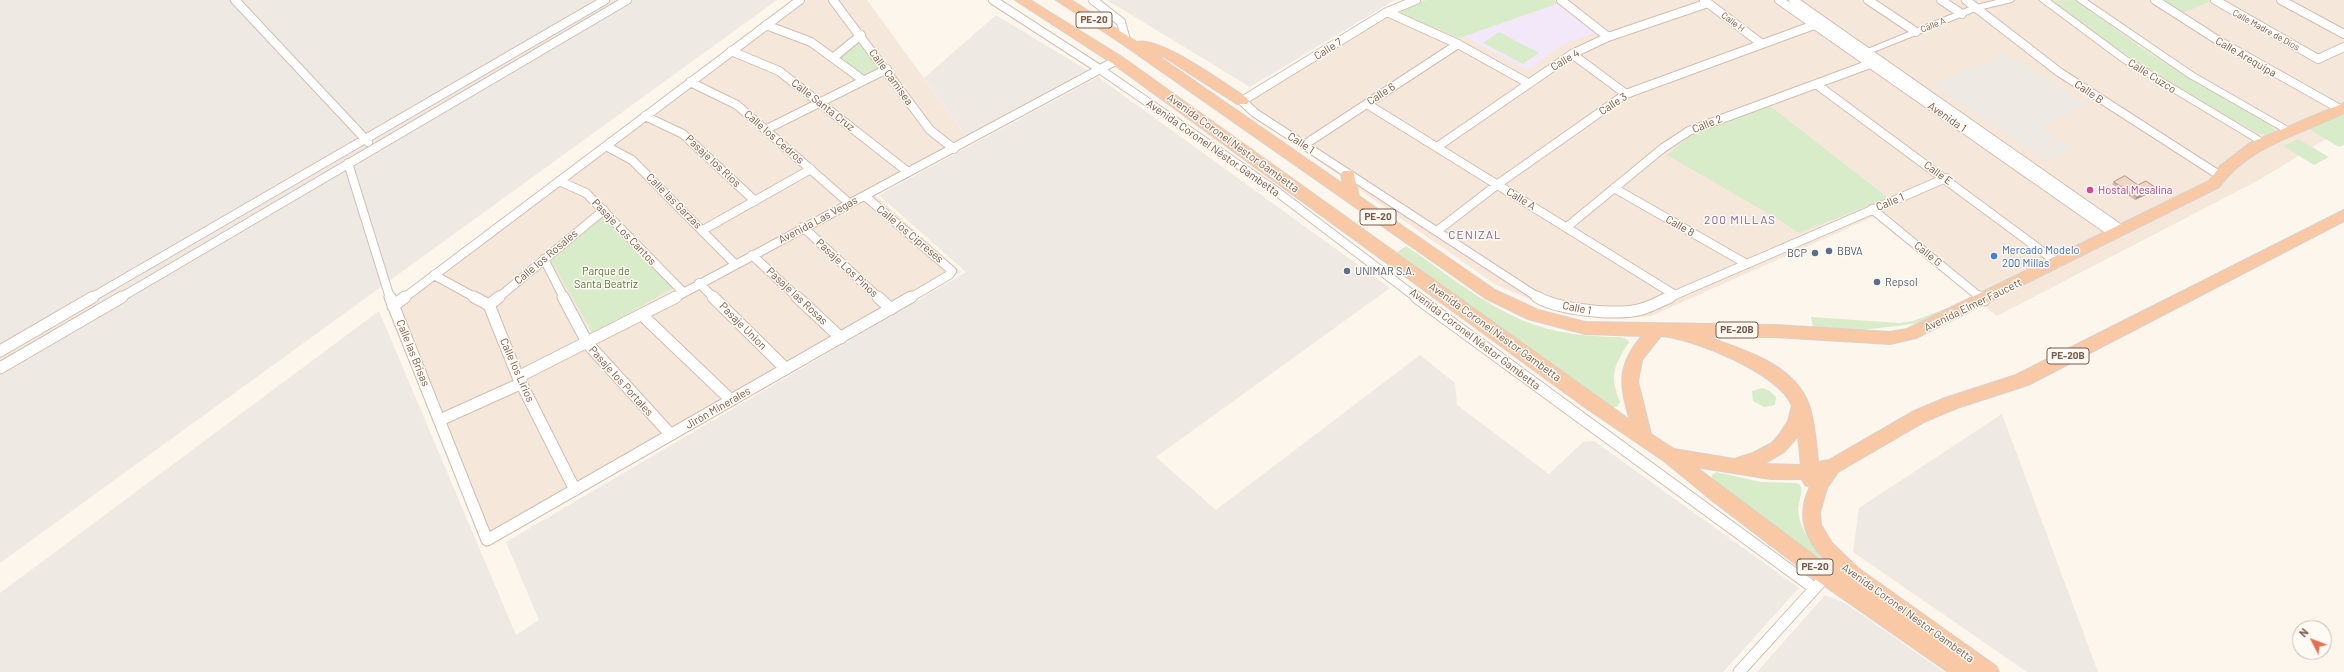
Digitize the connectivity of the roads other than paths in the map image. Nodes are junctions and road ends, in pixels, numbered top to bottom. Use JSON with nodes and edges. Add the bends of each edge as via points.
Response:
{"nodes":[{"id":1,"x":235,"y":0,"type":"edge"},
{"id":2,"x":605,"y":0,"type":"edge"},
{"id":3,"x":628,"y":0,"type":"edge"},
{"id":4,"x":800,"y":0,"type":"edge"},
{"id":5,"x":833,"y":0,"type":"edge"},
{"id":6,"x":993,"y":0,"type":"edge"},
{"id":7,"x":1021,"y":0,"type":"edge"},
{"id":8,"x":1062,"y":0,"type":"edge"},
{"id":9,"x":1093,"y":0,"type":"edge"},
{"id":10,"x":1564,"y":0,"type":"edge"},
{"id":11,"x":1778,"y":0,"type":"edge"},
{"id":12,"x":1793,"y":0,"type":"edge"},
{"id":13,"x":1868,"y":0,"type":"edge"},
{"id":14,"x":1941,"y":0,"type":"edge"},
{"id":15,"x":1966,"y":0,"type":"edge"},
{"id":16,"x":2009,"y":0,"type":"edge"},
{"id":17,"x":2044,"y":0,"type":"edge"},
{"id":18,"x":2081,"y":0,"type":"edge"},
{"id":19,"x":2155,"y":0,"type":"edge"},
{"id":20,"x":2215,"y":0,"type":"edge"},
{"id":21,"x":2281,"y":0,"type":"edge"},
{"id":22,"x":1411,"y":1,"type":"edge"},
{"id":23,"x":1706,"y":1,"type":"edge"},
{"id":24,"x":1975,"y":8,"type":"junction"},
{"id":25,"x":1387,"y":12,"type":"junction"},
{"id":26,"x":1962,"y":14,"type":"junction"},
{"id":27,"x":766,"y":25,"type":"junction"},
{"id":28,"x":1814,"y":25,"type":"junction"},
{"id":29,"x":1916,"y":32,"type":"junction"},
{"id":30,"x":2344,"y":34,"type":"edge"},
{"id":31,"x":861,"y":35,"type":"junction"},
{"id":32,"x":1608,"y":37,"type":"junction"},
{"id":33,"x":1126,"y":40,"type":"junction"},
{"id":34,"x":1458,"y":44,"type":"junction"},
{"id":35,"x":1762,"y":44,"type":"junction"},
{"id":36,"x":2344,"y":47,"type":"edge"},
{"id":37,"x":732,"y":51,"type":"junction"},
{"id":38,"x":1862,"y":53,"type":"junction"},
{"id":39,"x":1572,"y":54,"type":"junction"},
{"id":40,"x":834,"y":57,"type":"junction"},
{"id":41,"x":1117,"y":60,"type":"junction"},
{"id":42,"x":1870,"y":64,"type":"junction"},
{"id":43,"x":886,"y":69,"type":"junction"},
{"id":44,"x":1101,"y":70,"type":"junction"},
{"id":45,"x":863,"y":80,"type":"junction"},
{"id":46,"x":690,"y":82,"type":"junction"},
{"id":47,"x":1528,"y":83,"type":"junction"},
{"id":48,"x":1816,"y":84,"type":"junction"},
{"id":49,"x":1626,"y":94,"type":"junction"},
{"id":50,"x":1242,"y":101,"type":"junction"},
{"id":51,"x":820,"y":102,"type":"junction"},
{"id":52,"x":1367,"y":104,"type":"junction"},
{"id":53,"x":2343,"y":109,"type":"edge"},
{"id":54,"x":646,"y":116,"type":"junction"},
{"id":55,"x":766,"y":130,"type":"junction"},
{"id":56,"x":2290,"y":131,"type":"junction"},
{"id":57,"x":364,"y":138,"type":"junction"},
{"id":58,"x":2265,"y":143,"type":"junction"},
{"id":59,"x":1304,"y":145,"type":"junction"},
{"id":60,"x":606,"y":146,"type":"junction"},
{"id":61,"x":1437,"y":147,"type":"junction"},
{"id":62,"x":373,"y":148,"type":"junction"},
{"id":63,"x":954,"y":149,"type":"junction"},
{"id":64,"x":348,"y":163,"type":"junction"},
{"id":65,"x":811,"y":170,"type":"junction"},
{"id":66,"x":908,"y":172,"type":"junction"},
{"id":67,"x":1348,"y":174,"type":"junction"},
{"id":68,"x":2219,"y":175,"type":"junction"},
{"id":69,"x":1946,"y":178,"type":"junction"},
{"id":70,"x":559,"y":181,"type":"junction"},
{"id":71,"x":1498,"y":184,"type":"junction"},
{"id":72,"x":1614,"y":188,"type":"junction"},
{"id":73,"x":865,"y":196,"type":"junction"},
{"id":74,"x":1353,"y":200,"type":"junction"},
{"id":75,"x":755,"y":201,"type":"junction"},
{"id":76,"x":849,"y":203,"type":"junction"},
{"id":77,"x":1872,"y":209,"type":"junction"},
{"id":78,"x":604,"y":210,"type":"junction"},
{"id":79,"x":2344,"y":215,"type":"edge"},
{"id":80,"x":803,"y":227,"type":"junction"},
{"id":81,"x":1567,"y":227,"type":"junction"},
{"id":82,"x":703,"y":230,"type":"junction"},
{"id":83,"x":1437,"y":231,"type":"junction"},
{"id":84,"x":2118,"y":232,"type":"junction"},
{"id":85,"x":752,"y":255,"type":"junction"},
{"id":86,"x":544,"y":259,"type":"junction"},
{"id":87,"x":1745,"y":263,"type":"junction"},
{"id":88,"x":2058,"y":263,"type":"junction"},
{"id":89,"x":735,"y":264,"type":"junction"},
{"id":90,"x":434,"y":275,"type":"junction"},
{"id":91,"x":949,"y":275,"type":"joint"},
{"id":92,"x":699,"y":283,"type":"junction"},
{"id":93,"x":683,"y":292,"type":"junction"},
{"id":94,"x":1675,"y":295,"type":"junction"},
{"id":95,"x":1984,"y":300,"type":"junction"},
{"id":96,"x":489,"y":305,"type":"junction"},
{"id":97,"x":393,"y":306,"type":"junction"},
{"id":98,"x":891,"y":308,"type":"junction"},
{"id":99,"x":642,"y":315,"type":"junction"},
{"id":100,"x":1656,"y":331,"type":"junction"},
{"id":101,"x":1676,"y":331,"type":"junction"},
{"id":102,"x":841,"y":338,"type":"junction"},
{"id":103,"x":588,"y":344,"type":"junction"},
{"id":104,"x":0,"y":351,"type":"edge"},
{"id":105,"x":0,"y":368,"type":"edge"},
{"id":106,"x":786,"y":369,"type":"junction"},
{"id":107,"x":520,"y":380,"type":"junction"},
{"id":108,"x":731,"y":400,"type":"junction"},
{"id":109,"x":1800,"y":404,"type":"junction"},
{"id":110,"x":440,"y":420,"type":"junction"},
{"id":111,"x":671,"y":435,"type":"junction"},
{"id":112,"x":1644,"y":438,"type":"junction"},
{"id":113,"x":1670,"y":456,"type":"junction"},
{"id":114,"x":1731,"y":466,"type":"junction"},
{"id":115,"x":1832,"y":466,"type":"junction"},
{"id":116,"x":1810,"y":470,"type":"junction"},
{"id":117,"x":576,"y":490,"type":"junction"},
{"id":118,"x":1813,"y":495,"type":"junction"},
{"id":119,"x":487,"y":540,"type":"joint"},
{"id":120,"x":1820,"y":582,"type":"junction"},
{"id":121,"x":1739,"y":672,"type":"edge"},
{"id":122,"x":1964,"y":672,"type":"edge"},
{"id":123,"x":1989,"y":672,"type":"edge"}],
"edges":[{"from":1,"to":57,"type":"street"},
{"from":2,"to":57,"type":"street"},
{"from":3,"to":62,"type":"street"},
{"from":4,"to":27,"type":"street"},
{"from":5,"to":31,"type":"street","name":"Calle Camisea"},
{"from":6,"to":44,"type":"street","name":"Avenida Coronel Néstor Gambetta"},
{"from":7,"to":41,"type":"highway","name":"Avenida Coronel Nestor Gambetta","number":"PE-20"},
{"from":8,"to":33,"type":"highway","name":"Avenida Coronel Nestor Gambetta","number":"PE-20"},
{"from":9,"to":33,"type":"street","via":[[1121,22]]},
{"from":10,"to":32,"type":"street"},
{"from":11,"to":28,"type":"street","name":"Avenida 1"},
{"from":12,"to":38,"type":"street","name":"Avenida 1"},
{"from":13,"to":29,"type":"street"},
{"from":14,"to":26,"type":"street"},
{"from":15,"to":24,"type":"street","name":"Calle B"},
{"from":16,"to":24,"type":"street","name":"Calle A"},
{"from":17,"to":58,"type":"street","name":"Calle Cuzco","via":[[2124,59]]},
{"from":18,"to":56,"type":"street","name":"Calle Cuzco","via":[[2184,70]]},
{"from":19,"to":53,"type":"street","name":"Calle Arequipa","via":[[2219,40]]},
{"from":20,"to":36,"type":"street","name":"Calle Madre de Dios","via":[[2318,59]]},
{"from":21,"to":30,"type":"street"},
{"from":22,"to":25,"type":"street","name":"Calle 7"},
{"from":23,"to":32,"type":"street","name":"Calle 4"},
{"from":23,"to":35,"type":"street","name":"Calle H"},
{"from":24,"to":26,"type":"street","name":"Calle A"},
{"from":24,"to":68,"type":"street","name":"Calle B","via":[[2059,72]]},
{"from":25,"to":34,"type":"street"},
{"from":25,"to":50,"type":"street","name":"Calle 7"},
{"from":26,"to":29,"type":"street","name":"Calle A"},
{"from":27,"to":37,"type":"street"},
{"from":27,"to":40,"type":"street","via":[[811,42]]},
{"from":28,"to":35,"type":"street","name":"Calle 3"},
{"from":28,"to":38,"type":"street","name":"Avenida 1"},
{"from":29,"to":38,"type":"street","name":"Calle A"},
{"from":31,"to":40,"type":"street"},
{"from":31,"to":43,"type":"street","name":"Calle Camisea"},
{"from":32,"to":39,"type":"street","name":"Calle 4"},
{"from":33,"to":50,"type":"highway","via":[[1169,54]]},
{"from":33,"to":74,"type":"highway","name":"Avenida Coronel Nestor Gambetta","number":"PE-20"},
{"from":34,"to":47,"type":"street"},
{"from":34,"to":52,"type":"street","name":"Calle 6"},
{"from":35,"to":49,"type":"street","name":"Calle 3"},
{"from":37,"to":46,"type":"street"},
{"from":37,"to":51,"type":"street","name":"Calle Santa Cruz","via":[[779,71]]},
{"from":38,"to":42,"type":"street","name":"Avenida 1"},
{"from":38,"to":84,"type":"street","name":"Avenida 1"},
{"from":39,"to":47,"type":"street","name":"Calle 4"},
{"from":39,"to":49,"type":"street"},
{"from":40,"to":45,"type":"street"},
{"from":41,"to":44,"type":"street","name":"Avenida Las Vegas"},
{"from":41,"to":112,"type":"highway","name":"Avenida Coronel Nestor Gambetta","number":"PE-20"},
{"from":42,"to":48,"type":"street","name":"Calle 2"},
{"from":42,"to":84,"type":"street","name":"Avenida 1"},
{"from":43,"to":45,"type":"street"},
{"from":43,"to":63,"type":"street","name":"Calle Camisea","via":[[930,130]]},
{"from":44,"to":63,"type":"street","name":"Avenida Las Vegas"},
{"from":44,"to":120,"type":"street","name":"Avenida Coronel Néstor Gambetta","via":[[1302,210],[1467,335]]},
{"from":45,"to":51,"type":"street"},
{"from":46,"to":54,"type":"street"},
{"from":46,"to":55,"type":"street","name":"Calle los Cedros","via":[[737,104]]},
{"from":47,"to":61,"type":"street","name":"Calle 4"},
{"from":48,"to":69,"type":"street","name":"Calle E"},
{"from":48,"to":72,"type":"street","name":"Calle 2","via":[[1689,131]]},
{"from":49,"to":71,"type":"street","name":"Calle 3"},
{"from":50,"to":59,"type":"street","name":"Calle 1"},
{"from":51,"to":55,"type":"street"},
{"from":51,"to":66,"type":"street","name":"Calle Santa Cruz"},
{"from":52,"to":59,"type":"street","name":"Calle 6"},
{"from":52,"to":61,"type":"street","name":"Calle A"},
{"from":53,"to":56,"type":"highway","name":"Avenida Elmer Faucett","number":"PE-20B"},
{"from":54,"to":60,"type":"street"},
{"from":54,"to":75,"type":"street","name":"Pasaje los Rios","via":[[684,134]]},
{"from":55,"to":65,"type":"street","name":"Calle los Cedros"},
{"from":56,"to":58,"type":"highway","name":"Avenida Elmer Faucett","number":"PE-20B"},
{"from":57,"to":62,"type":"street"},
{"from":57,"to":104,"type":"street"},
{"from":58,"to":68,"type":"highway","name":"Avenida Elmer Faucett","number":"PE-20B","via":[[2230,163]]},
{"from":59,"to":67,"type":"street","name":"Calle 1"},
{"from":60,"to":70,"type":"street"},
{"from":60,"to":82,"type":"street","name":"Calle las Garzas","via":[[632,160]]},
{"from":61,"to":71,"type":"street","name":"Calle A"},
{"from":62,"to":64,"type":"street"},
{"from":63,"to":66,"type":"street","name":"Avenida Las Vegas"},
{"from":64,"to":97,"type":"street","name":"Calle las Brisas"},
{"from":64,"to":105,"type":"street"},
{"from":65,"to":75,"type":"street"},
{"from":65,"to":76,"type":"street","name":"Calle los Cedros"},
{"from":66,"to":73,"type":"street","name":"Avenida Las Vegas"},
{"from":67,"to":74,"type":"highway"},
{"from":67,"to":83,"type":"street","name":"Calle 1"},
{"from":68,"to":84,"type":"highway","name":"Avenida Elmer Faucett","number":"PE-20B","via":[[2214,184]]},
{"from":69,"to":77,"type":"street","name":"Calle 1"},
{"from":69,"to":88,"type":"street","name":"Calle E"},
{"from":70,"to":78,"type":"street","name":"Pasaje Los Cantos","via":[[586,193]]},
{"from":70,"to":90,"type":"street"},
{"from":71,"to":81,"type":"street","name":"Calle A"},
{"from":71,"to":83,"type":"street","name":"Calle 3"},
{"from":72,"to":81,"type":"street","name":"Calle 2"},
{"from":72,"to":87,"type":"street","name":"Calle 8"},
{"from":73,"to":76,"type":"street","name":"Avenida Las Vegas"},
{"from":73,"to":91,"type":"street","name":"Calle los Cipreses","via":[[949,268],[952,271]]},
{"from":74,"to":100,"type":"highway","name":"Avenida Coronel Nestor Gambetta","number":"PE-20","via":[[1471,282],[1512,306],[1552,321],[1585,328]]},
{"from":75,"to":82,"type":"street"},
{"from":76,"to":80,"type":"street","name":"Avenida Las Vegas"},
{"from":77,"to":87,"type":"street","name":"Calle 1"},
{"from":77,"to":95,"type":"street","name":"Calle G"},
{"from":78,"to":86,"type":"street","name":"Calle los Rosales"},
{"from":78,"to":93,"type":"street","name":"Pasaje Los Cantos"},
{"from":79,"to":115,"type":"highway","number":"PE-20B","via":[[2022,380],[1951,403],[1918,417]]},
{"from":80,"to":85,"type":"street","name":"Avenida Las Vegas"},
{"from":80,"to":98,"type":"street","name":"Pasaje Los Pinos"},
{"from":81,"to":94,"type":"street","name":"Calle A"},
{"from":82,"to":89,"type":"street","name":"Calle las Garzas"},
{"from":83,"to":94,"type":"street","name":"Calle 1","via":[[1541,299],[1579,310],[1633,311]]},
{"from":84,"to":88,"type":"highway","name":"Avenida Elmer Faucett","number":"PE-20B"},
{"from":85,"to":89,"type":"street","name":"Avenida Las Vegas"},
{"from":85,"to":102,"type":"street","name":"Pasaje las Rosas"},
{"from":86,"to":96,"type":"street","name":"Calle los Rosales"},
{"from":86,"to":103,"type":"street","name":"Pasaje los Portales"},
{"from":87,"to":94,"type":"street","name":"Calle 1"},
{"from":88,"to":95,"type":"highway","name":"Avenida Elmer Faucett","number":"PE-20B"},
{"from":89,"to":92,"type":"street","name":"Avenida Las Vegas"},
{"from":90,"to":96,"type":"street"},
{"from":90,"to":97,"type":"street"},
{"from":91,"to":98,"type":"street","name":"Jirón Minerales"},
{"from":92,"to":93,"type":"street","name":"Avenida Las Vegas"},
{"from":92,"to":106,"type":"street","name":"Pasaje Union"},
{"from":93,"to":99,"type":"street","name":"Avenida Las Vegas"},
{"from":95,"to":101,"type":"highway","name":"Avenida Elmer Faucett","number":"PE-20B","via":[[1923,329],[1890,338],[1775,331]]},
{"from":96,"to":107,"type":"street","name":"Calle los Lirios"},
{"from":97,"to":110,"type":"street","name":"Calle las Brisas"},
{"from":98,"to":102,"type":"street","name":"Jirón Minerales"},
{"from":99,"to":103,"type":"street","name":"Avenida Las Vegas"},
{"from":99,"to":108,"type":"street"},
{"from":100,"to":101,"type":"highway","name":"Avenida Coronel Nestor Gambetta","number":"PE-20"},
{"from":100,"to":112,"type":"highway","via":[[1641,346],[1628,372],[1631,397]]},
{"from":101,"to":109,"type":"highway","number":"PE-20","via":[[1753,362],[1781,380],[1793,391]]},
{"from":102,"to":106,"type":"street","name":"Jirón Minerales"},
{"from":103,"to":107,"type":"street","name":"Avenida Las Vegas"},
{"from":103,"to":111,"type":"street","name":"Pasaje los Portales"},
{"from":106,"to":108,"type":"street","name":"Jirón Minerales"},
{"from":107,"to":110,"type":"street","name":"Avenida Las Vegas"},
{"from":107,"to":117,"type":"street","name":"Calle los Lirios"},
{"from":108,"to":111,"type":"street","name":"Jirón Minerales"},
{"from":109,"to":114,"type":"highway","number":"PE-20","via":[[1798,419],[1792,433],[1782,445],[1768,455],[1751,462]]},
{"from":109,"to":116,"type":"highway"},
{"from":110,"to":119,"type":"street","name":"Calle las Brisas"},
{"from":111,"to":117,"type":"street","name":"Jirón Minerales"},
{"from":112,"to":113,"type":"highway","name":"Avenida Coronel Nestor Gambetta","number":"PE-20"},
{"from":113,"to":114,"type":"highway","number":"PE-20"},
{"from":113,"to":120,"type":"highway","name":"Avenida Coronel Nestor Gambetta","number":"PE-20"},
{"from":114,"to":116,"type":"highway","via":[[1771,472]]},
{"from":115,"to":116,"type":"highway"},
{"from":115,"to":118,"type":"highway","name":"Avenida Coronel Nestor Gambetta","number":"PE-20","via":[[1820,480]]},
{"from":116,"to":118,"type":"highway"},
{"from":117,"to":119,"type":"street","name":"Jirón Minerales"},
{"from":118,"to":123,"type":"highway","name":"Avenida Coronel Nestor Gambetta","number":"PE-20","via":[[1810,510],[1812,526],[1832,557]]},
{"from":120,"to":121,"type":"street"},
{"from":120,"to":122,"type":"highway","name":"Avenida Coronel Nestor Gambetta","number":"PE-20"}]}
